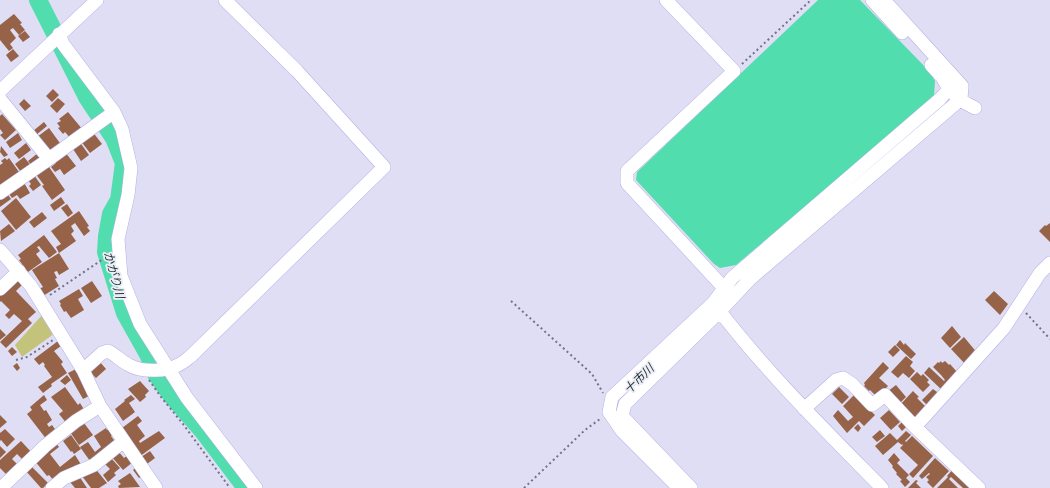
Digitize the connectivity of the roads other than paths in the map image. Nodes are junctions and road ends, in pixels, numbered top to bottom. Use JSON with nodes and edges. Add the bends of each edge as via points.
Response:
{"nodes":[{"id":1,"x":97,"y":0,"type":"edge"},
{"id":2,"x":225,"y":0,"type":"edge"},
{"id":3,"x":666,"y":0,"type":"edge"},
{"id":4,"x":872,"y":0,"type":"edge"},
{"id":5,"x":884,"y":0,"type":"edge"},
{"id":6,"x":59,"y":34,"type":"junction"},
{"id":7,"x":948,"y":89,"type":"junction"},
{"id":8,"x":0,"y":91,"type":"edge"},
{"id":9,"x":0,"y":99,"type":"edge"},
{"id":10,"x":960,"y":100,"type":"junction"},
{"id":11,"x":975,"y":108,"type":"dead end"},
{"id":12,"x":114,"y":112,"type":"junction"},
{"id":13,"x":50,"y":159,"type":"junction"},
{"id":14,"x":0,"y":193,"type":"edge"},
{"id":15,"x":0,"y":250,"type":"edge"},
{"id":16,"x":1050,"y":263,"type":"edge"},
{"id":17,"x":19,"y":271,"type":"junction"},
{"id":18,"x":724,"y":288,"type":"junction"},
{"id":19,"x":0,"y":289,"type":"edge"},
{"id":20,"x":716,"y":307,"type":"junction"},
{"id":21,"x":168,"y":369,"type":"junction"},
{"id":22,"x":83,"y":370,"type":"junction"},
{"id":23,"x":100,"y":406,"type":"junction"},
{"id":24,"x":804,"y":409,"type":"junction"},
{"id":25,"x":915,"y":427,"type":"junction"},
{"id":26,"x":124,"y":441,"type":"junction"},
{"id":27,"x":5,"y":484,"type":"edge"},
{"id":28,"x":52,"y":488,"type":"edge"},
{"id":29,"x":156,"y":488,"type":"edge"},
{"id":30,"x":256,"y":488,"type":"edge"},
{"id":31,"x":679,"y":488,"type":"edge"},
{"id":32,"x":691,"y":488,"type":"edge"},
{"id":33,"x":882,"y":488,"type":"edge"},
{"id":34,"x":979,"y":488,"type":"edge"}],
"edges":[{"from":1,"to":6,"type":"street"},
{"from":2,"to":21,"type":"street","via":[[298,71],[384,167],[191,356],[178,366]]},
{"from":3,"to":18,"type":"street","via":[[734,71],[627,171],[627,183]]},
{"from":4,"to":7,"type":"street","via":[[942,77]]},
{"from":5,"to":10,"type":"street","via":[[962,86]]},
{"from":6,"to":8,"type":"street"},
{"from":6,"to":12,"type":"street","via":[[63,44]]},
{"from":7,"to":10,"type":"street"},
{"from":7,"to":18,"type":"street","via":[[940,99],[732,278]]},
{"from":9,"to":13,"type":"street"},
{"from":10,"to":11,"type":"street"},
{"from":10,"to":20,"type":"street"},
{"from":12,"to":13,"type":"street"},
{"from":12,"to":21,"type":"street","via":[[122,129],[131,168],[118,239],[122,276],[140,324]]},
{"from":13,"to":14,"type":"street"},
{"from":15,"to":17,"type":"street"},
{"from":16,"to":25,"type":"street","via":[[1040,273],[1004,328]]},
{"from":17,"to":19,"type":"street"},
{"from":17,"to":22,"type":"street"},
{"from":18,"to":20,"type":"street"},
{"from":20,"to":24,"type":"street"},
{"from":20,"to":31,"type":"street","via":[[612,397],[610,408],[622,431]]},
{"from":20,"to":32,"type":"street","via":[[624,404],[622,416]]},
{"from":21,"to":22,"type":"street","via":[[143,370],[130,366],[108,351],[102,353]]},
{"from":21,"to":30,"type":"street"},
{"from":22,"to":23,"type":"street"},
{"from":23,"to":26,"type":"street"},
{"from":23,"to":27,"type":"street","via":[[46,445]]},
{"from":24,"to":25,"type":"street","via":[[836,380],[843,378],[872,405],[885,395]]},
{"from":24,"to":33,"type":"street"},
{"from":25,"to":34,"type":"street"},
{"from":26,"to":28,"type":"street","via":[[94,465],[64,478]]},
{"from":26,"to":29,"type":"street"}]}
